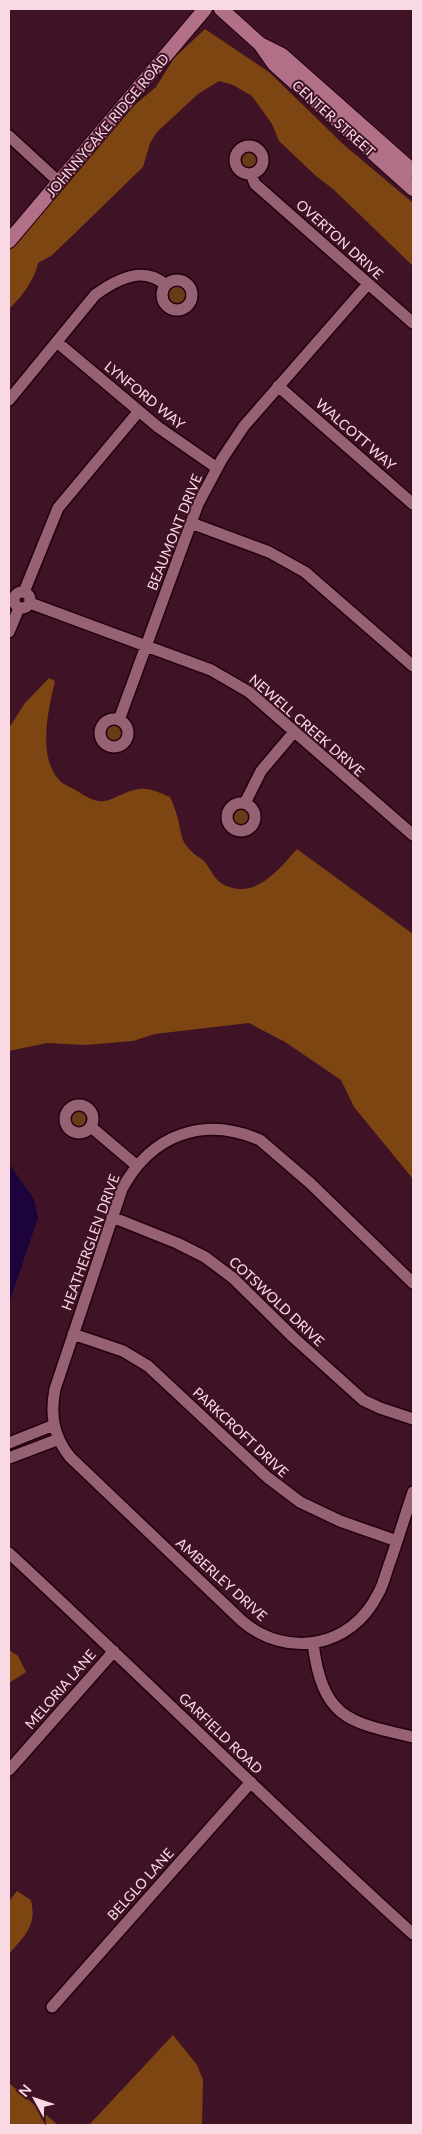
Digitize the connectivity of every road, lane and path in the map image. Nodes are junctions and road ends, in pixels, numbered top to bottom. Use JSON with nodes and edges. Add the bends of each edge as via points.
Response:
{"nodes":[{"id":1,"x":205,"y":9,"type":"edge"},
{"id":2,"x":221,"y":9,"type":"edge"},
{"id":3,"x":260,"y":44,"type":"junction"},
{"id":4,"x":9,"y":136,"type":"edge"},
{"id":5,"x":413,"y":171,"type":"edge"},
{"id":6,"x":251,"y":174,"type":"dead end"},
{"id":7,"x":59,"y":182,"type":"junction"},
{"id":8,"x":413,"y":188,"type":"edge"},
{"id":9,"x":9,"y":241,"type":"edge"},
{"id":10,"x":368,"y":284,"type":"junction"},
{"id":11,"x":166,"y":285,"type":"dead end"},
{"id":12,"x":413,"y":323,"type":"edge"},
{"id":13,"x":57,"y":342,"type":"junction"},
{"id":14,"x":278,"y":386,"type":"junction"},
{"id":15,"x":9,"y":400,"type":"edge"},
{"id":16,"x":139,"y":411,"type":"junction"},
{"id":17,"x":217,"y":468,"type":"junction"},
{"id":18,"x":413,"y":504,"type":"edge"},
{"id":19,"x":191,"y":523,"type":"junction"},
{"id":20,"x":19,"y":599,"type":"edge"},
{"id":21,"x":9,"y":632,"type":"edge"},
{"id":22,"x":146,"y":646,"type":"junction"},
{"id":23,"x":413,"y":666,"type":"edge"},
{"id":24,"x":119,"y":720,"type":"dead end"},
{"id":25,"x":294,"y":732,"type":"junction"},
{"id":26,"x":244,"y":803,"type":"dead end"},
{"id":27,"x":413,"y":835,"type":"edge"},
{"id":28,"x":91,"y":1126,"type":"dead end"},
{"id":29,"x":136,"y":1165,"type":"junction"},
{"id":30,"x":112,"y":1217,"type":"junction"},
{"id":31,"x":413,"y":1283,"type":"edge"},
{"id":32,"x":73,"y":1334,"type":"junction"},
{"id":33,"x":413,"y":1419,"type":"edge"},
{"id":34,"x":56,"y":1432,"type":"junction"},
{"id":35,"x":9,"y":1443,"type":"edge"},
{"id":36,"x":9,"y":1458,"type":"edge"},
{"id":37,"x":413,"y":1492,"type":"edge"},
{"id":38,"x":397,"y":1541,"type":"junction"},
{"id":39,"x":9,"y":1553,"type":"edge"},
{"id":40,"x":313,"y":1644,"type":"junction"},
{"id":41,"x":114,"y":1651,"type":"junction"},
{"id":42,"x":413,"y":1737,"type":"edge"},
{"id":43,"x":9,"y":1770,"type":"edge"},
{"id":44,"x":252,"y":1782,"type":"junction"},
{"id":45,"x":413,"y":1934,"type":"edge"},
{"id":46,"x":52,"y":2007,"type":"dead end"}],
"edges":[{"from":1,"to":7,"type":"main road","name":"JOHNNYCAKE RIDGE ROAD"},
{"from":2,"to":3,"type":"main road","name":"CENTER STREET"},
{"from":3,"to":5,"type":"main road","name":"CENTER STREET","via":[[282,55]]},
{"from":3,"to":8,"type":"main road","name":"CENTER STREET","via":[[274,64]]},
{"from":4,"to":7,"type":"street"},
{"from":6,"to":10,"type":"street","name":"OVERTON DRIVE","via":[[255,184]]},
{"from":7,"to":9,"type":"main road","name":"JOHNNYCAKE RIDGE ROAD"},
{"from":10,"to":12,"type":"street","name":"OVERTON DRIVE"},
{"from":10,"to":14,"type":"street","name":"BEAUMONT DRIVE"},
{"from":11,"to":13,"type":"street","via":[[143,275],[111,285],[96,295]]},
{"from":13,"to":15,"type":"street"},
{"from":13,"to":16,"type":"street","name":"LYNFORD WAY"},
{"from":14,"to":17,"type":"street","name":"BEAUMONT DRIVE","via":[[244,426]]},
{"from":14,"to":18,"type":"street","name":"WALCOTT WAY"},
{"from":16,"to":17,"type":"street","name":"LYNFORD WAY"},
{"from":16,"to":20,"type":"street","via":[[58,508]]},
{"from":17,"to":19,"type":"street","name":"BEAUMONT DRIVE"},
{"from":19,"to":22,"type":"street","name":"BEAUMONT DRIVE"},
{"from":19,"to":23,"type":"street","via":[[268,552],[300,569]]},
{"from":20,"to":21,"type":"street"},
{"from":20,"to":22,"type":"street","name":"NEWELL CREEK DRIVE"},
{"from":22,"to":24,"type":"street","name":"BEAUMONT DRIVE"},
{"from":22,"to":25,"type":"street","name":"NEWELL CREEK DRIVE","via":[[232,680]]},
{"from":25,"to":26,"type":"street","via":[[261,771]]},
{"from":25,"to":27,"type":"street","name":"NEWELL CREEK DRIVE"},
{"from":28,"to":29,"type":"street"},
{"from":29,"to":30,"type":"street","name":"HEATHERGLEN DRIVE","via":[[122,1188]]},
{"from":29,"to":31,"type":"street","name":"HEATHERGLEN DRIVE","via":[[153,1149],[179,1135],[218,1129],[251,1136],[270,1147]]},
{"from":30,"to":32,"type":"street","name":"HEATHERGLEN DRIVE"},
{"from":30,"to":33,"type":"street","name":"COTSWOLD DRIVE","via":[[205,1257],[232,1278],[363,1400]]},
{"from":32,"to":34,"type":"street","name":"HEATHERGLEN DRIVE","via":[[55,1389],[52,1415]]},
{"from":32,"to":38,"type":"street","name":"PARKCROFT DRIVE","via":[[122,1351],[148,1366],[267,1477],[300,1502],[340,1521]]},
{"from":34,"to":35,"type":"street"},
{"from":34,"to":36,"type":"street"},
{"from":34,"to":40,"type":"street","name":"AMBERLEY DRIVE","via":[[65,1450],[80,1467],[251,1628],[277,1641]]},
{"from":37,"to":38,"type":"street","name":"AMBERLEY DRIVE"},
{"from":38,"to":40,"type":"street","name":"AMBERLEY DRIVE","via":[[379,1593],[366,1612],[352,1627]]},
{"from":39,"to":41,"type":"street","name":"GARFIELD ROAD"},
{"from":40,"to":42,"type":"street","via":[[324,1690],[343,1713],[366,1727]]},
{"from":41,"to":43,"type":"street","name":"MELORIA LANE"},
{"from":41,"to":44,"type":"street","name":"GARFIELD ROAD"},
{"from":44,"to":45,"type":"street","name":"GARFIELD ROAD"},
{"from":44,"to":46,"type":"street","name":"BELGLO LANE"}]}
